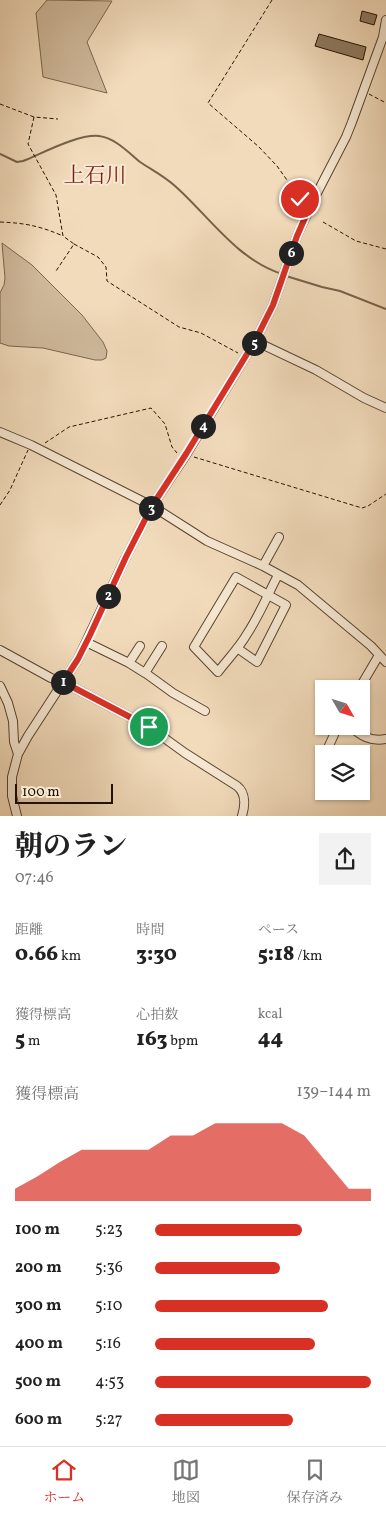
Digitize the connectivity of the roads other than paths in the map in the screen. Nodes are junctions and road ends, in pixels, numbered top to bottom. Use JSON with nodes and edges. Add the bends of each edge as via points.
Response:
{"nodes":[{"id":1,"x":386,"y":20,"type":"edge"},
{"id":2,"x":384,"y":38,"type":"edge"},
{"id":3,"x":255,"y":341,"type":"junction"},
{"id":4,"x":386,"y":408,"type":"edge"},
{"id":5,"x":0,"y":432,"type":"edge"},
{"id":6,"x":152,"y":506,"type":"junction"},
{"id":7,"x":279,"y":538,"type":"dead end"},
{"id":8,"x":262,"y":566,"type":"junction"},
{"id":9,"x":278,"y":574,"type":"junction"},
{"id":10,"x":268,"y":594,"type":"junction"},
{"id":11,"x":86,"y":642,"type":"junction"},
{"id":12,"x":140,"y":646,"type":"dead end"},
{"id":13,"x":162,"y":646,"type":"dead end"},
{"id":14,"x":237,"y":648,"type":"junction"},
{"id":15,"x":0,"y":650,"type":"edge"},
{"id":16,"x":379,"y":655,"type":"junction"},
{"id":17,"x":386,"y":662,"type":"edge"},
{"id":18,"x":129,"y":663,"type":"junction"},
{"id":19,"x":144,"y":672,"type":"junction"},
{"id":20,"x":364,"y":680,"type":"edge"},
{"id":21,"x":63,"y":682,"type":"junction"},
{"id":22,"x":0,"y":686,"type":"edge"},
{"id":23,"x":205,"y":711,"type":"dead end"},
{"id":24,"x":360,"y":735,"type":"edge"},
{"id":25,"x":386,"y":740,"type":"edge"},
{"id":26,"x":18,"y":754,"type":"junction"},
{"id":27,"x":17,"y":816,"type":"edge"},
{"id":28,"x":242,"y":816,"type":"edge"}],
"edges":[{"from":1,"to":2,"type":"street"},
{"from":2,"to":3,"type":"street","via":[[346,137],[308,211],[273,305]]},
{"from":3,"to":4,"type":"street"},
{"from":3,"to":6,"type":"street"},
{"from":5,"to":6,"type":"street"},
{"from":6,"to":8,"type":"street","via":[[207,541]]},
{"from":6,"to":11,"type":"street"},
{"from":7,"to":8,"type":"street"},
{"from":8,"to":9,"type":"street"},
{"from":9,"to":10,"type":"street"},
{"from":9,"to":16,"type":"street","via":[[298,585]]},
{"from":10,"to":14,"type":"street"},
{"from":10,"to":14,"type":"street","via":[[286,605],[257,662]]},
{"from":10,"to":14,"type":"street","via":[[236,577],[194,647],[218,672]]},
{"from":11,"to":18,"type":"street"},
{"from":11,"to":21,"type":"street"},
{"from":12,"to":18,"type":"street"},
{"from":13,"to":19,"type":"street"},
{"from":15,"to":21,"type":"street"},
{"from":16,"to":17,"type":"street"},
{"from":16,"to":20,"type":"street"},
{"from":18,"to":19,"type":"street"},
{"from":19,"to":23,"type":"street"},
{"from":21,"to":26,"type":"street"},
{"from":21,"to":28,"type":"street","via":[[149,727],[237,786],[243,794]]},
{"from":22,"to":26,"type":"street","via":[[13,721]]},
{"from":24,"to":25,"type":"street"},
{"from":26,"to":27,"type":"street","via":[[12,777]]}]}
